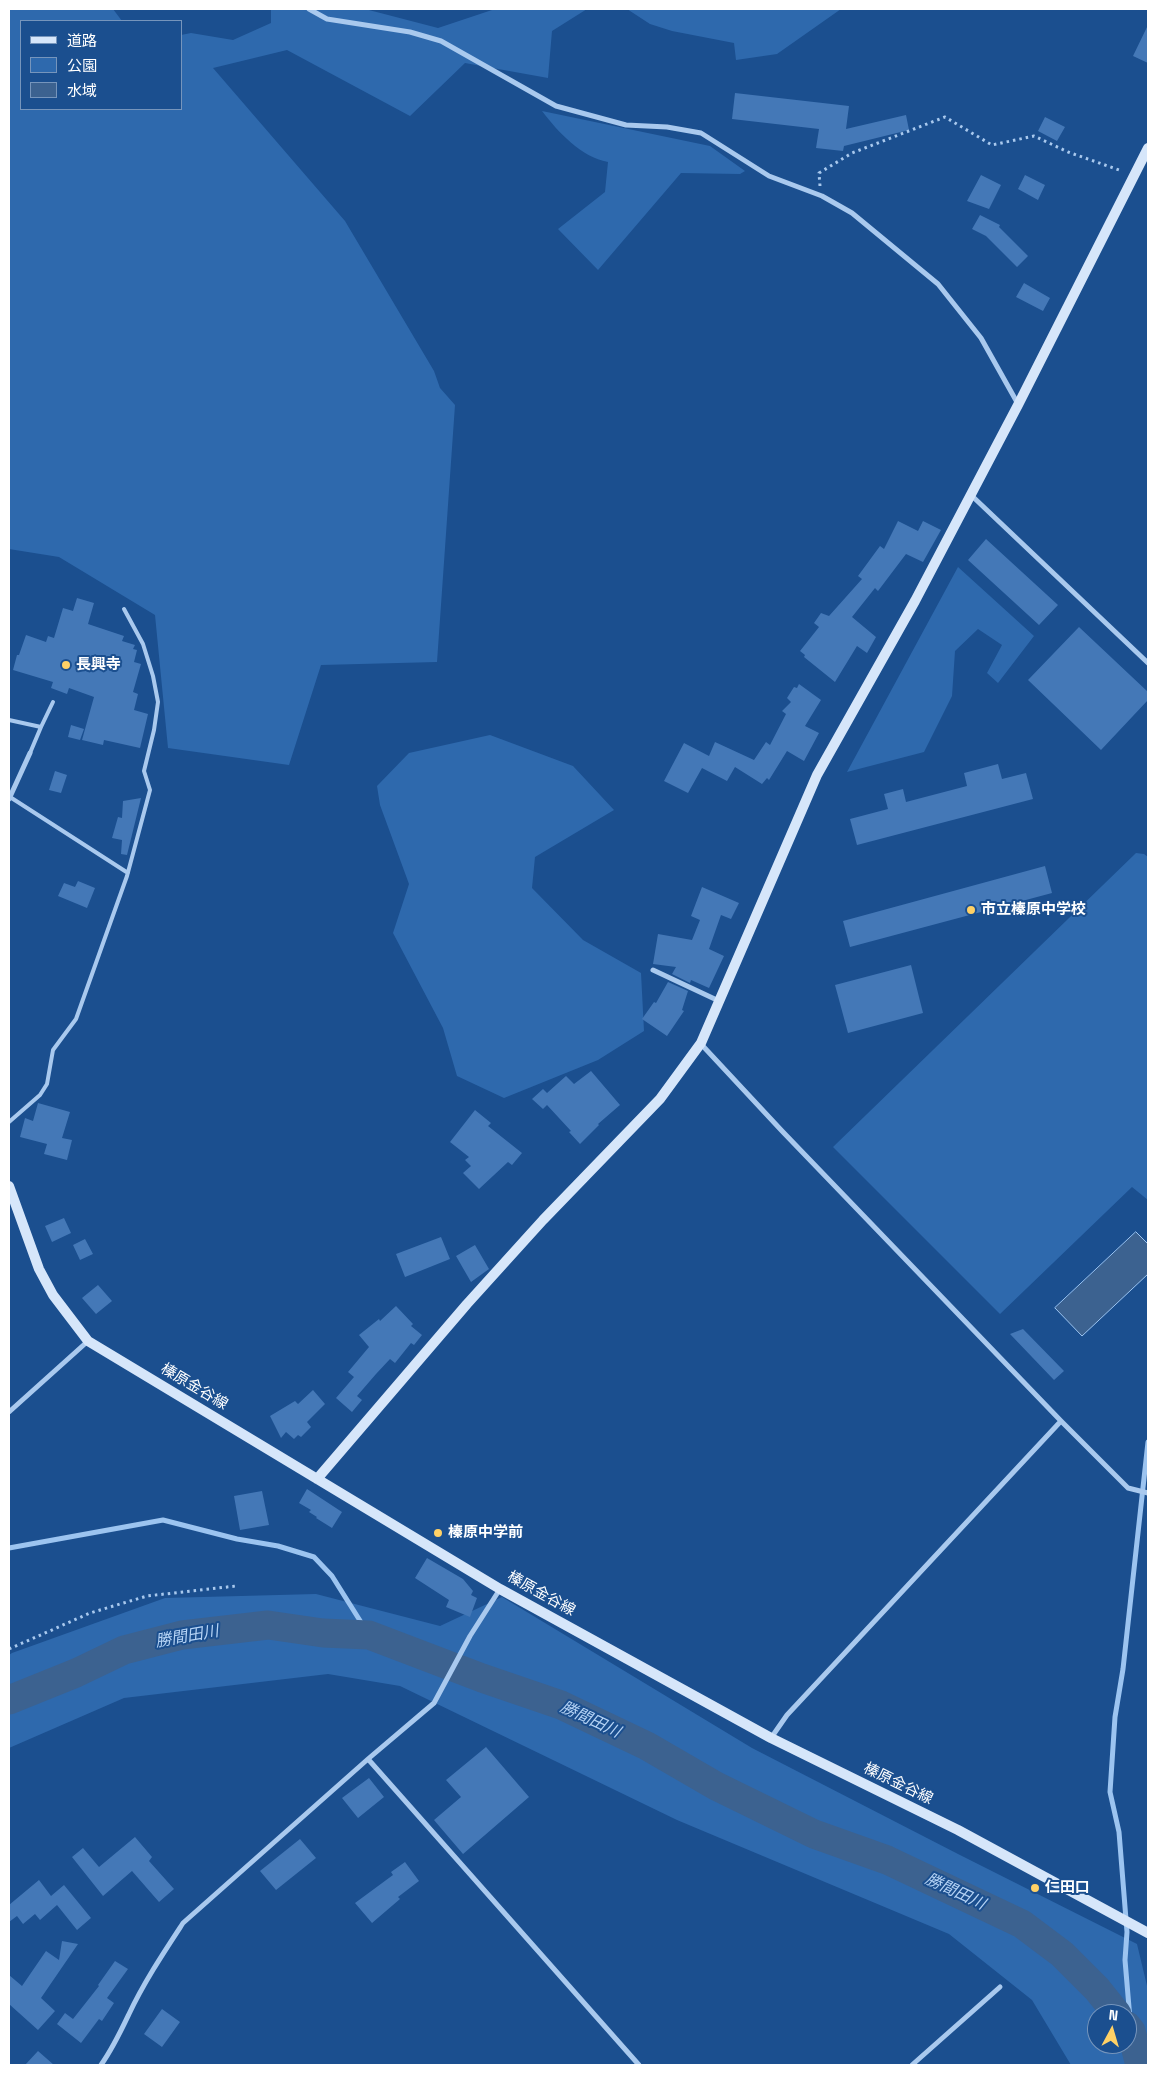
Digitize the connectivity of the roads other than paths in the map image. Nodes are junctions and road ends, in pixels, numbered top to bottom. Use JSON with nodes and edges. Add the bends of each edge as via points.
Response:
{"nodes":[{"id":1,"x":310,"y":9,"type":"edge"},
{"id":2,"x":1148,"y":148,"type":"edge"},
{"id":3,"x":1018,"y":405,"type":"junction"},
{"id":4,"x":970,"y":494,"type":"junction"},
{"id":5,"x":124,"y":609,"type":"dead end"},
{"id":6,"x":1148,"y":663,"type":"edge"},
{"id":7,"x":53,"y":702,"type":"dead end"},
{"id":8,"x":9,"y":720,"type":"edge"},
{"id":9,"x":41,"y":727,"type":"junction"},
{"id":10,"x":30,"y":752,"type":"joint"},
{"id":11,"x":9,"y":798,"type":"edge"},
{"id":12,"x":128,"y":872,"type":"junction"},
{"id":13,"x":653,"y":970,"type":"dead end"},
{"id":14,"x":719,"y":1001,"type":"junction"},
{"id":15,"x":701,"y":1043,"type":"junction"},
{"id":16,"x":9,"y":1122,"type":"edge"},
{"id":17,"x":9,"y":1186,"type":"edge"},
{"id":18,"x":88,"y":1341,"type":"junction"},
{"id":19,"x":9,"y":1412,"type":"edge"},
{"id":20,"x":1061,"y":1421,"type":"junction"},
{"id":21,"x":317,"y":1479,"type":"junction"},
{"id":22,"x":1148,"y":1494,"type":"edge"},
{"id":23,"x":500,"y":1589,"type":"junction"},
{"id":24,"x":771,"y":1738,"type":"junction"},
{"id":25,"x":368,"y":1759,"type":"junction"},
{"id":26,"x":1148,"y":1933,"type":"edge"},
{"id":27,"x":1000,"y":1987,"type":"dead end"},
{"id":28,"x":101,"y":2065,"type":"edge"},
{"id":29,"x":640,"y":2065,"type":"edge"},
{"id":30,"x":912,"y":2065,"type":"edge"}],
"edges":[{"from":1,"to":3,"type":"street","via":[[327,19],[410,32],[441,41],[556,106],[626,125],[701,133],[769,176],[822,196],[852,213],[938,284],[981,338]]},
{"from":2,"to":3,"type":"street"},
{"from":3,"to":4,"type":"street"},
{"from":4,"to":6,"type":"street"},
{"from":4,"to":14,"type":"street","via":[[915,601],[816,775]]},
{"from":5,"to":12,"type":"lane","via":[[144,644],[158,702],[144,771],[150,790]]},
{"from":7,"to":9,"type":"lane"},
{"from":8,"to":9,"type":"lane"},
{"from":9,"to":10,"type":"lane"},
{"from":10,"to":11,"type":"street"},
{"from":11,"to":12,"type":"lane"},
{"from":12,"to":16,"type":"lane","via":[[76,1019],[53,1050],[47,1084],[40,1095]]},
{"from":13,"to":14,"type":"street"},
{"from":14,"to":15,"type":"street"},
{"from":15,"to":20,"type":"street"},
{"from":15,"to":21,"type":"street","via":[[660,1099],[473,1297]]},
{"from":17,"to":18,"type":"street","name":"榛原金谷線","via":[[52,1295]]},
{"from":18,"to":19,"type":"street"},
{"from":18,"to":21,"type":"street","name":"榛原金谷線"},
{"from":20,"to":22,"type":"street","via":[[1128,1488]]},
{"from":20,"to":24,"type":"street","via":[[787,1715]]},
{"from":21,"to":23,"type":"street","name":"榛原金谷線"},
{"from":23,"to":24,"type":"street","name":"榛原金谷線"},
{"from":23,"to":25,"type":"street","via":[[434,1703]]},
{"from":24,"to":26,"type":"street","name":"榛原金谷線","via":[[958,1830]]},
{"from":25,"to":28,"type":"street","via":[[184,1923],[163,1953],[115,2045]]},
{"from":25,"to":29,"type":"street"},
{"from":27,"to":30,"type":"street"}]}
